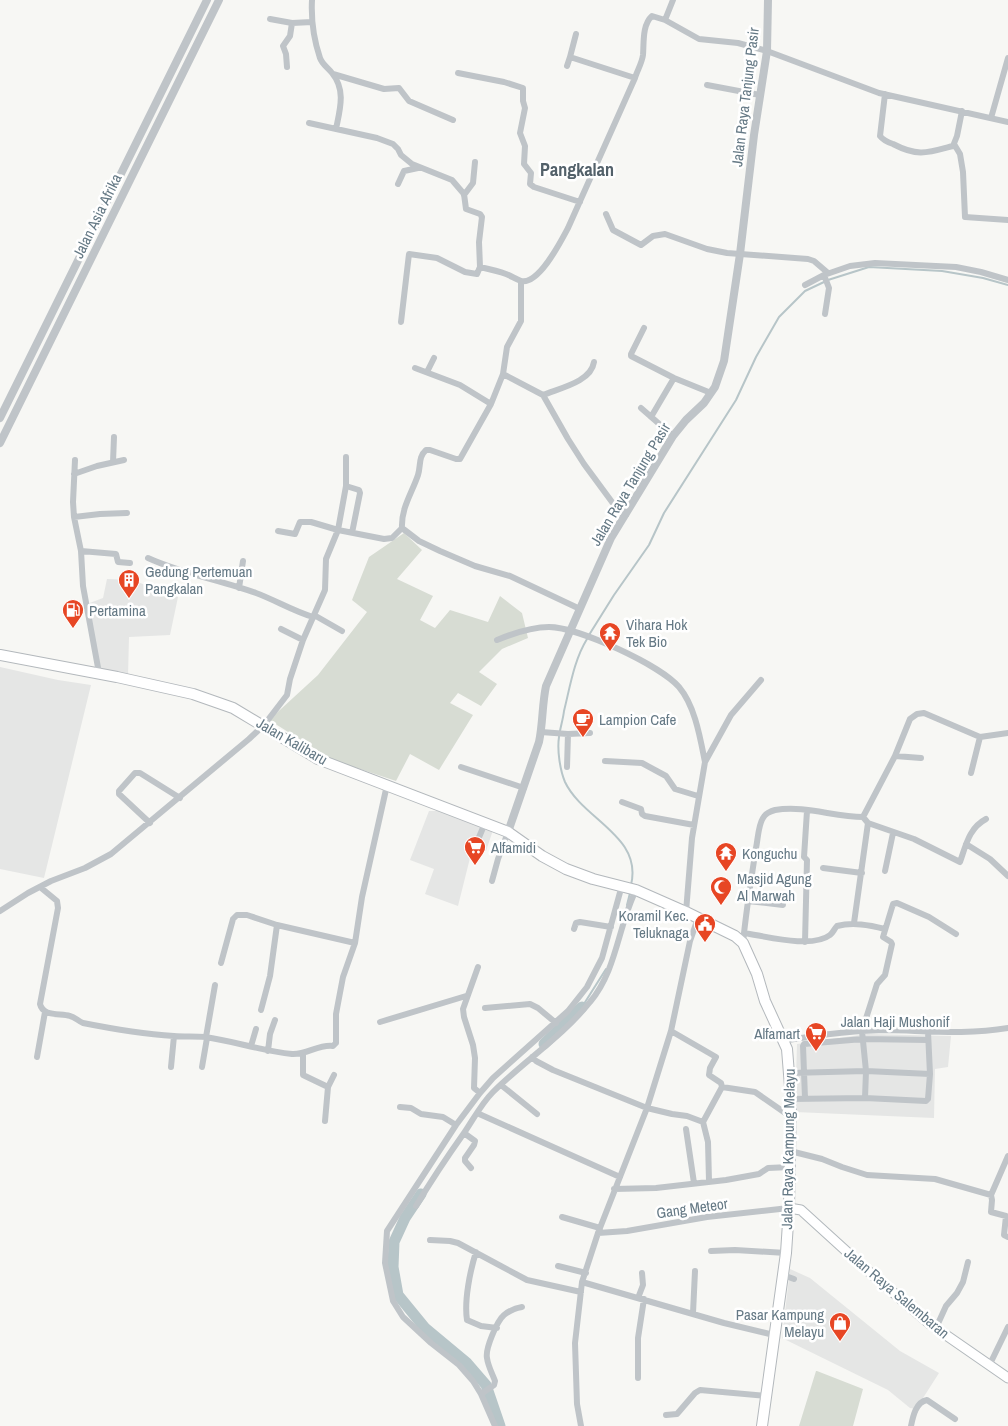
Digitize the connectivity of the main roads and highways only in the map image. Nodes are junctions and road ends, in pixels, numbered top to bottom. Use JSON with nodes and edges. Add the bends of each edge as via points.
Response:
{"nodes":[{"id":1,"x":0,"y":655,"type":"edge"},
{"id":2,"x":744,"y":938,"type":"joint"},
{"id":3,"x":789,"y":1208,"type":"junction"},
{"id":4,"x":1008,"y":1378,"type":"edge"},
{"id":5,"x":762,"y":1426,"type":"edge"}],
"edges":[{"from":1,"to":2,"type":"main road","name":"Jalan Kalibaru","via":[[193,694],[234,708],[318,759],[508,832],[566,869],[629,887]]},
{"from":2,"to":3,"type":"main road","name":"Jalan Raya Kampung Melayu","via":[[765,1000],[787,1049],[791,1099]]},
{"from":3,"to":4,"type":"main road","name":"Jalan Raya Salembaran","via":[[801,1210],[936,1328]]},
{"from":3,"to":5,"type":"main road","name":"Jalan Raya Kampung Melayu","via":[[786,1253]]}]}
